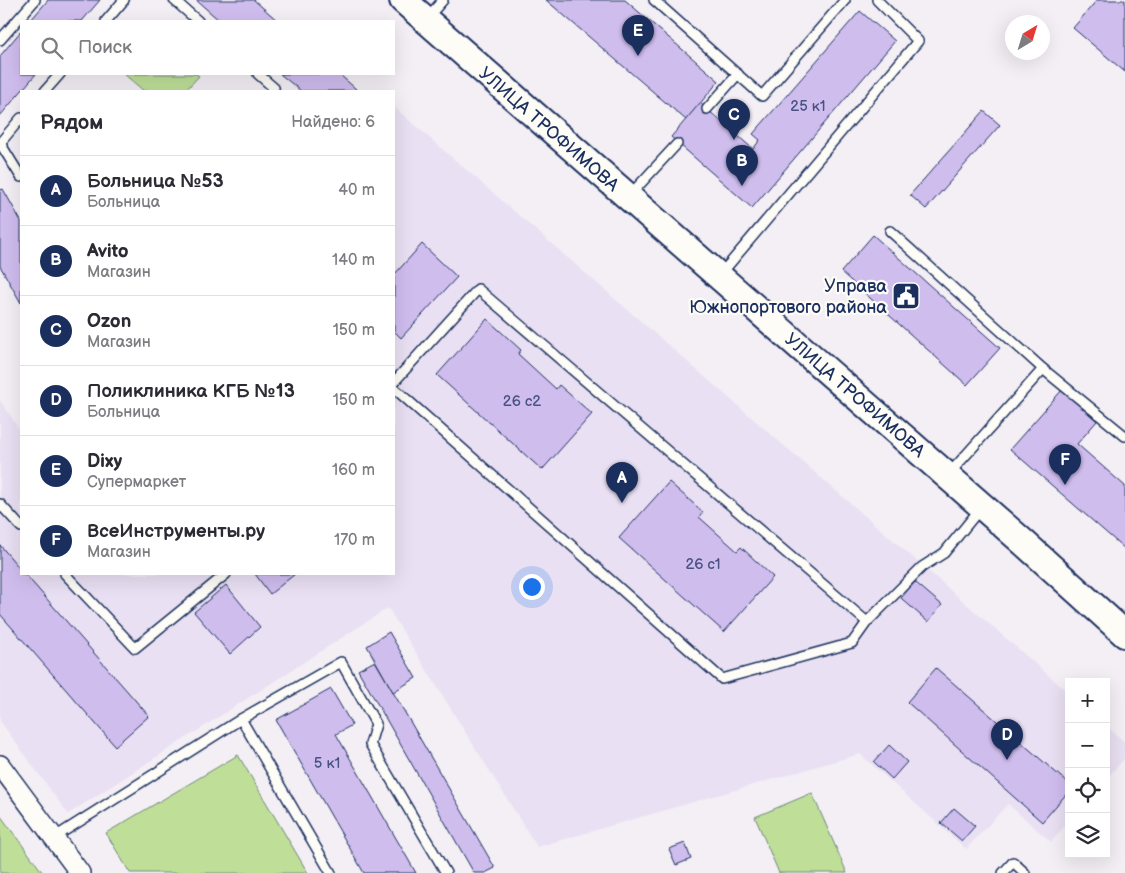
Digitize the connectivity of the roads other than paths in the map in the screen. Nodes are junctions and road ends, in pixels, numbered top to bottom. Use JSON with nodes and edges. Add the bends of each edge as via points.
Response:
{"nodes":[{"id":1,"x":35,"y":0,"type":"edge"},
{"id":2,"x":124,"y":0,"type":"edge"},
{"id":3,"x":174,"y":0,"type":"edge"},
{"id":4,"x":403,"y":0,"type":"edge"},
{"id":5,"x":443,"y":0,"type":"edge"},
{"id":6,"x":654,"y":0,"type":"edge"},
{"id":7,"x":845,"y":0,"type":"edge"},
{"id":8,"x":877,"y":0,"type":"edge"},
{"id":9,"x":107,"y":20,"type":"edge"},
{"id":10,"x":197,"y":20,"type":"edge"},
{"id":11,"x":425,"y":20,"type":"junction"},
{"id":12,"x":0,"y":40,"type":"edge"},
{"id":13,"x":738,"y":74,"type":"junction"},
{"id":14,"x":59,"y":75,"type":"edge"},
{"id":15,"x":259,"y":75,"type":"edge"},
{"id":16,"x":46,"y":90,"type":"edge"},
{"id":17,"x":273,"y":90,"type":"edge"},
{"id":18,"x":707,"y":109,"type":"dead end"},
{"id":19,"x":20,"y":119,"type":"edge"},
{"id":20,"x":0,"y":143,"type":"edge"},
{"id":21,"x":677,"y":144,"type":"dead end"},
{"id":22,"x":20,"y":174,"type":"edge"},
{"id":23,"x":628,"y":198,"type":"junction"},
{"id":24,"x":890,"y":231,"type":"dead end"},
{"id":25,"x":718,"y":277,"type":"junction"},
{"id":26,"x":1043,"y":369,"type":"junction"},
{"id":27,"x":395,"y":381,"type":"edge"},
{"id":28,"x":395,"y":389,"type":"edge"},
{"id":29,"x":1125,"y":436,"type":"edge"},
{"id":30,"x":947,"y":476,"type":"junction"},
{"id":31,"x":0,"y":504,"type":"edge"},
{"id":32,"x":982,"y":507,"type":"junction"},
{"id":33,"x":20,"y":526,"type":"edge"},
{"id":34,"x":66,"y":575,"type":"edge"},
{"id":35,"x":225,"y":575,"type":"edge"},
{"id":36,"x":867,"y":622,"type":"junction"},
{"id":37,"x":1125,"y":634,"type":"edge"},
{"id":38,"x":241,"y":719,"type":"junction"},
{"id":39,"x":0,"y":765,"type":"edge"},
{"id":40,"x":55,"y":837,"type":"junction"},
{"id":41,"x":80,"y":873,"type":"edge"},
{"id":42,"x":331,"y":873,"type":"edge"},
{"id":43,"x":446,"y":873,"type":"edge"},
{"id":44,"x":1003,"y":873,"type":"edge"},
{"id":45,"x":1025,"y":873,"type":"edge"}],
"edges":[{"from":1,"to":12,"type":"lane"},
{"from":2,"to":9,"type":"lane"},
{"from":3,"to":10,"type":"lane"},
{"from":4,"to":11,"type":"main road","name":"УЛИЦА ТРОФИМОВА"},
{"from":5,"to":11,"type":"lane"},
{"from":6,"to":13,"type":"lane"},
{"from":7,"to":13,"type":"lane","via":[[762,96]]},
{"from":8,"to":25,"type":"lane","via":[[918,41]]},
{"from":11,"to":23,"type":"main road","name":"УЛИЦА ТРОФИМОВА"},
{"from":13,"to":18,"type":"lane"},
{"from":14,"to":16,"type":"lane"},
{"from":15,"to":17,"type":"lane"},
{"from":19,"to":20,"type":"lane"},
{"from":20,"to":22,"type":"lane"},
{"from":21,"to":23,"type":"lane"},
{"from":23,"to":25,"type":"main road","name":"УЛИЦА ТРОФИМОВА"},
{"from":24,"to":26,"type":"lane"},
{"from":25,"to":30,"type":"main road","name":"УЛИЦА ТРОФИМОВА"},
{"from":26,"to":29,"type":"lane"},
{"from":26,"to":30,"type":"lane"},
{"from":27,"to":36,"type":"lane","via":[[478,289]]},
{"from":28,"to":36,"type":"lane","via":[[722,679],[852,643]]},
{"from":30,"to":32,"type":"main road","name":"УЛИЦА ТРОФИМОВА"},
{"from":31,"to":33,"type":"lane"},
{"from":32,"to":36,"type":"lane","via":[[944,553],[922,567]]},
{"from":32,"to":37,"type":"main road","name":"УЛИЦА ТРОФИМОВА"},
{"from":34,"to":35,"type":"lane","via":[[136,648]]},
{"from":38,"to":40,"type":"lane"},
{"from":38,"to":42,"type":"lane"},
{"from":38,"to":43,"type":"lane","via":[[341,662],[376,724],[370,744]]},
{"from":39,"to":40,"type":"street"},
{"from":40,"to":41,"type":"street"},
{"from":44,"to":45,"type":"lane","via":[[1013,862]]}]}
